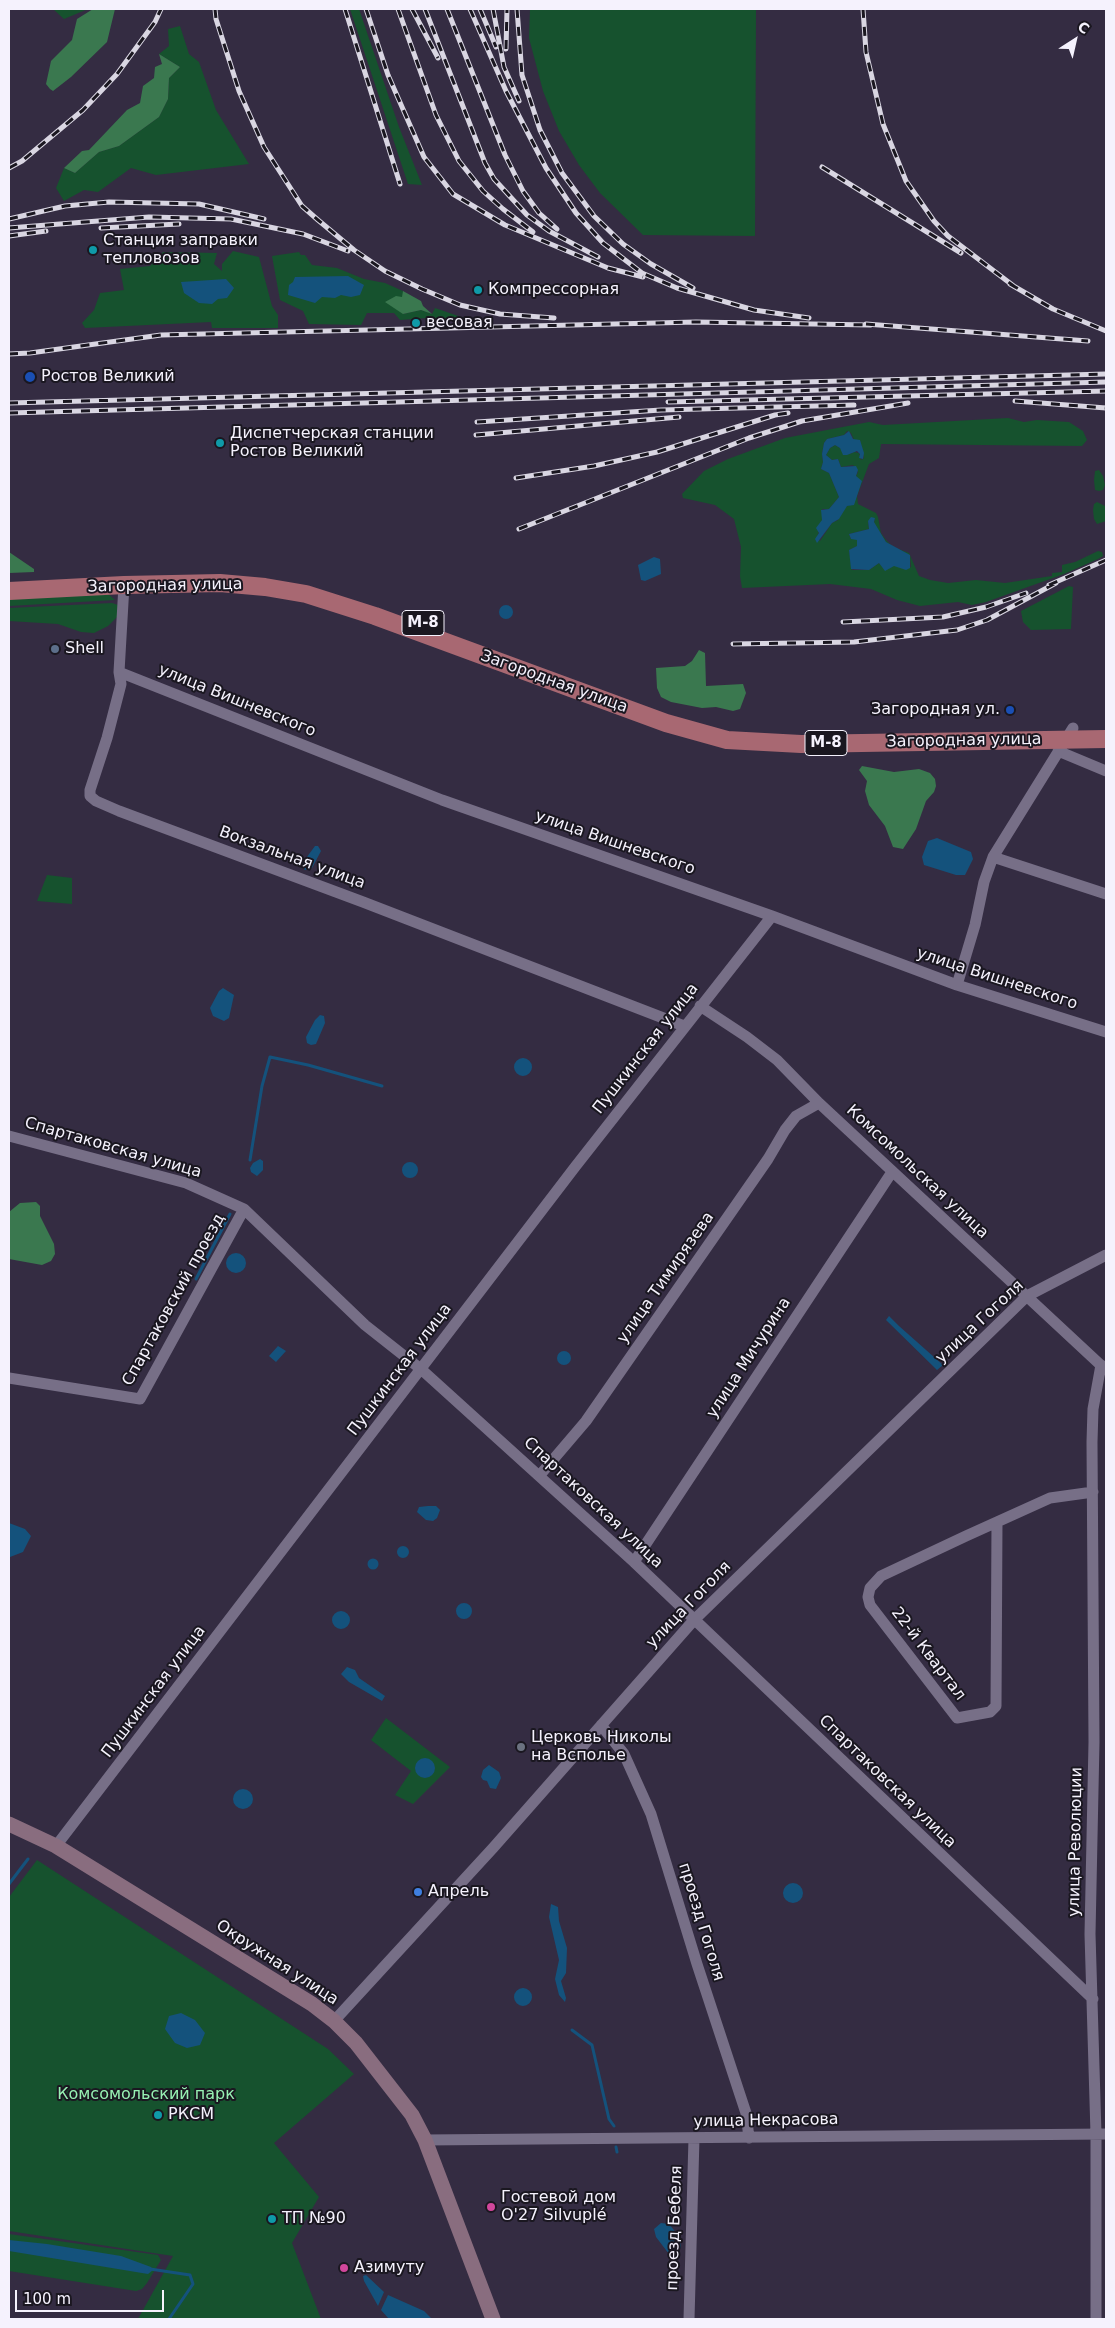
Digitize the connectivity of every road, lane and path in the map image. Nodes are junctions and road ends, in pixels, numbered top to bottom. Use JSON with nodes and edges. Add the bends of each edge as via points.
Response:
{"nodes":[{"id":1,"x":9,"y":581,"type":"edge"},
{"id":2,"x":124,"y":585,"type":"junction"},
{"id":3,"x":9,"y":591,"type":"edge"},
{"id":4,"x":119,"y":672,"type":"junction"},
{"id":5,"x":1106,"y":728,"type":"edge"},
{"id":6,"x":1066,"y":739,"type":"junction"},
{"id":7,"x":1106,"y":739,"type":"edge"},
{"id":8,"x":1106,"y":771,"type":"edge"},
{"id":9,"x":993,"y":857,"type":"junction"},
{"id":10,"x":1106,"y":894,"type":"edge"},
{"id":11,"x":772,"y":916,"type":"junction"},
{"id":12,"x":957,"y":985,"type":"junction"},
{"id":13,"x":700,"y":1006,"type":"junction"},
{"id":14,"x":684,"y":1026,"type":"junction"},
{"id":15,"x":1106,"y":1032,"type":"edge"},
{"id":16,"x":819,"y":1103,"type":"junction"},
{"id":17,"x":9,"y":1136,"type":"edge"},
{"id":18,"x":892,"y":1172,"type":"junction"},
{"id":19,"x":244,"y":1209,"type":"junction"},
{"id":20,"x":1106,"y":1255,"type":"edge"},
{"id":21,"x":1027,"y":1296,"type":"junction"},
{"id":22,"x":1103,"y":1368,"type":"edge"},
{"id":23,"x":422,"y":1370,"type":"junction"},
{"id":24,"x":9,"y":1378,"type":"edge"},
{"id":25,"x":540,"y":1475,"type":"junction"},
{"id":26,"x":1093,"y":1492,"type":"junction"},
{"id":27,"x":997,"y":1522,"type":"junction"},
{"id":28,"x":634,"y":1562,"type":"junction"},
{"id":29,"x":694,"y":1620,"type":"junction"},
{"id":30,"x":602,"y":1725,"type":"junction"},
{"id":31,"x":1100,"y":1742,"type":"edge"},
{"id":32,"x":9,"y":1824,"type":"edge"},
{"id":33,"x":56,"y":1846,"type":"junction"},
{"id":34,"x":1093,"y":1999,"type":"junction"},
{"id":35,"x":334,"y":2021,"type":"junction"},
{"id":36,"x":1101,"y":2134,"type":"edge"},
{"id":37,"x":694,"y":2138,"type":"junction"},
{"id":38,"x":749,"y":2138,"type":"junction"},
{"id":39,"x":425,"y":2140,"type":"junction"},
{"id":40,"x":493,"y":2319,"type":"edge"},
{"id":41,"x":689,"y":2319,"type":"edge"},
{"id":42,"x":1096,"y":2319,"type":"edge"}],
"edges":[{"from":1,"to":6,"type":"highway","name":"Загородная улица","number":"М-8","via":[[190,573],[297,583],[378,606],[670,714],[714,726],[750,731]]},
{"from":2,"to":3,"type":"highway","name":"Загородная улица","number":"М-8"},
{"from":2,"to":4,"type":"street","name":"Вокзальная улица"},
{"from":2,"to":6,"type":"highway","name":"Загородная улица","number":"М-8","via":[[220,583],[306,594],[657,720],[719,739],[801,744]]},
{"from":4,"to":11,"type":"street","name":"улица Вишневского","via":[[442,800]]},
{"from":4,"to":14,"type":"street","name":"Вокзальная улица","via":[[121,684],[90,790],[90,796],[96,801]]},
{"from":5,"to":6,"type":"highway","name":"Загородная улица","number":"М-8"},
{"from":6,"to":7,"type":"highway","name":"Загородная улица","number":"М-8"},
{"from":6,"to":8,"type":"street"},
{"from":6,"to":9,"type":"street"},
{"from":9,"to":10,"type":"street"},
{"from":9,"to":12,"type":"street"},
{"from":11,"to":12,"type":"street","name":"улица Вишневского"},
{"from":11,"to":13,"type":"street","name":"Пушкинская улица"},
{"from":12,"to":15,"type":"street","name":"улица Вишневского"},
{"from":13,"to":14,"type":"street","name":"Пушкинская улица"},
{"from":13,"to":16,"type":"street","name":"Комсомольская улица","via":[[777,1060]]},
{"from":14,"to":23,"type":"street","name":"Пушкинская улица"},
{"from":16,"to":18,"type":"street","name":"Комсомольская улица"},
{"from":16,"to":25,"type":"street","name":"улица Тимирязева","via":[[796,1116],[785,1130],[586,1421]]},
{"from":17,"to":19,"type":"street","name":"Спартаковская улица","via":[[186,1183]]},
{"from":18,"to":21,"type":"street","name":"Комсомольская улица"},
{"from":18,"to":28,"type":"street","name":"улица Мичурина"},
{"from":19,"to":23,"type":"street","name":"Спартаковская улица","via":[[365,1325]]},
{"from":19,"to":24,"type":"street","name":"Спартаковский проезд","via":[[140,1399]]},
{"from":20,"to":21,"type":"street","name":"улица Гоголя"},
{"from":21,"to":22,"type":"street","name":"Комсомольская улица"},
{"from":21,"to":29,"type":"street","name":"улица Гоголя"},
{"from":22,"to":26,"type":"street","name":"улица Революции","via":[[1093,1417]]},
{"from":23,"to":25,"type":"street","name":"Спартаковская улица"},
{"from":23,"to":33,"type":"street","name":"Пушкинская улица"},
{"from":25,"to":28,"type":"street","name":"Спартаковская улица"},
{"from":26,"to":27,"type":"street","name":"22-й Квартал","via":[[1050,1498]]},
{"from":26,"to":31,"type":"street","name":"улица Революции"},
{"from":27,"to":27,"type":"street","name":"22-й Квартал","via":[[996,1706],[990,1712],[957,1718],[870,1604],[868,1597],[870,1588],[881,1576]]},
{"from":28,"to":29,"type":"street","name":"Спартаковская улица"},
{"from":29,"to":30,"type":"street","name":"улица Гоголя"},
{"from":29,"to":34,"type":"street","name":"Спартаковская улица"},
{"from":30,"to":35,"type":"street","name":"улица Гоголя"},
{"from":30,"to":38,"type":"street","name":"проезд Гоголя","via":[[624,1754],[651,1814],[746,2114]]},
{"from":31,"to":34,"type":"street","name":"улица Революции","via":[[1090,1934]]},
{"from":32,"to":33,"type":"main road","name":"Окружная улица"},
{"from":33,"to":35,"type":"main road","name":"Окружная улица","via":[[312,2004]]},
{"from":34,"to":36,"type":"street","name":"улица Революции"},
{"from":35,"to":39,"type":"main road","name":"Окружная улица","via":[[356,2042],[392,2088]]},
{"from":36,"to":38,"type":"street","name":"улица Некрасова"},
{"from":36,"to":42,"type":"street","name":"улица Революции"},
{"from":37,"to":38,"type":"street","name":"улица Некрасова"},
{"from":37,"to":39,"type":"street","name":"улица Некрасова"},
{"from":37,"to":41,"type":"street","name":"проезд Бебеля"},
{"from":39,"to":40,"type":"main road","name":"Окружная улица"}]}
